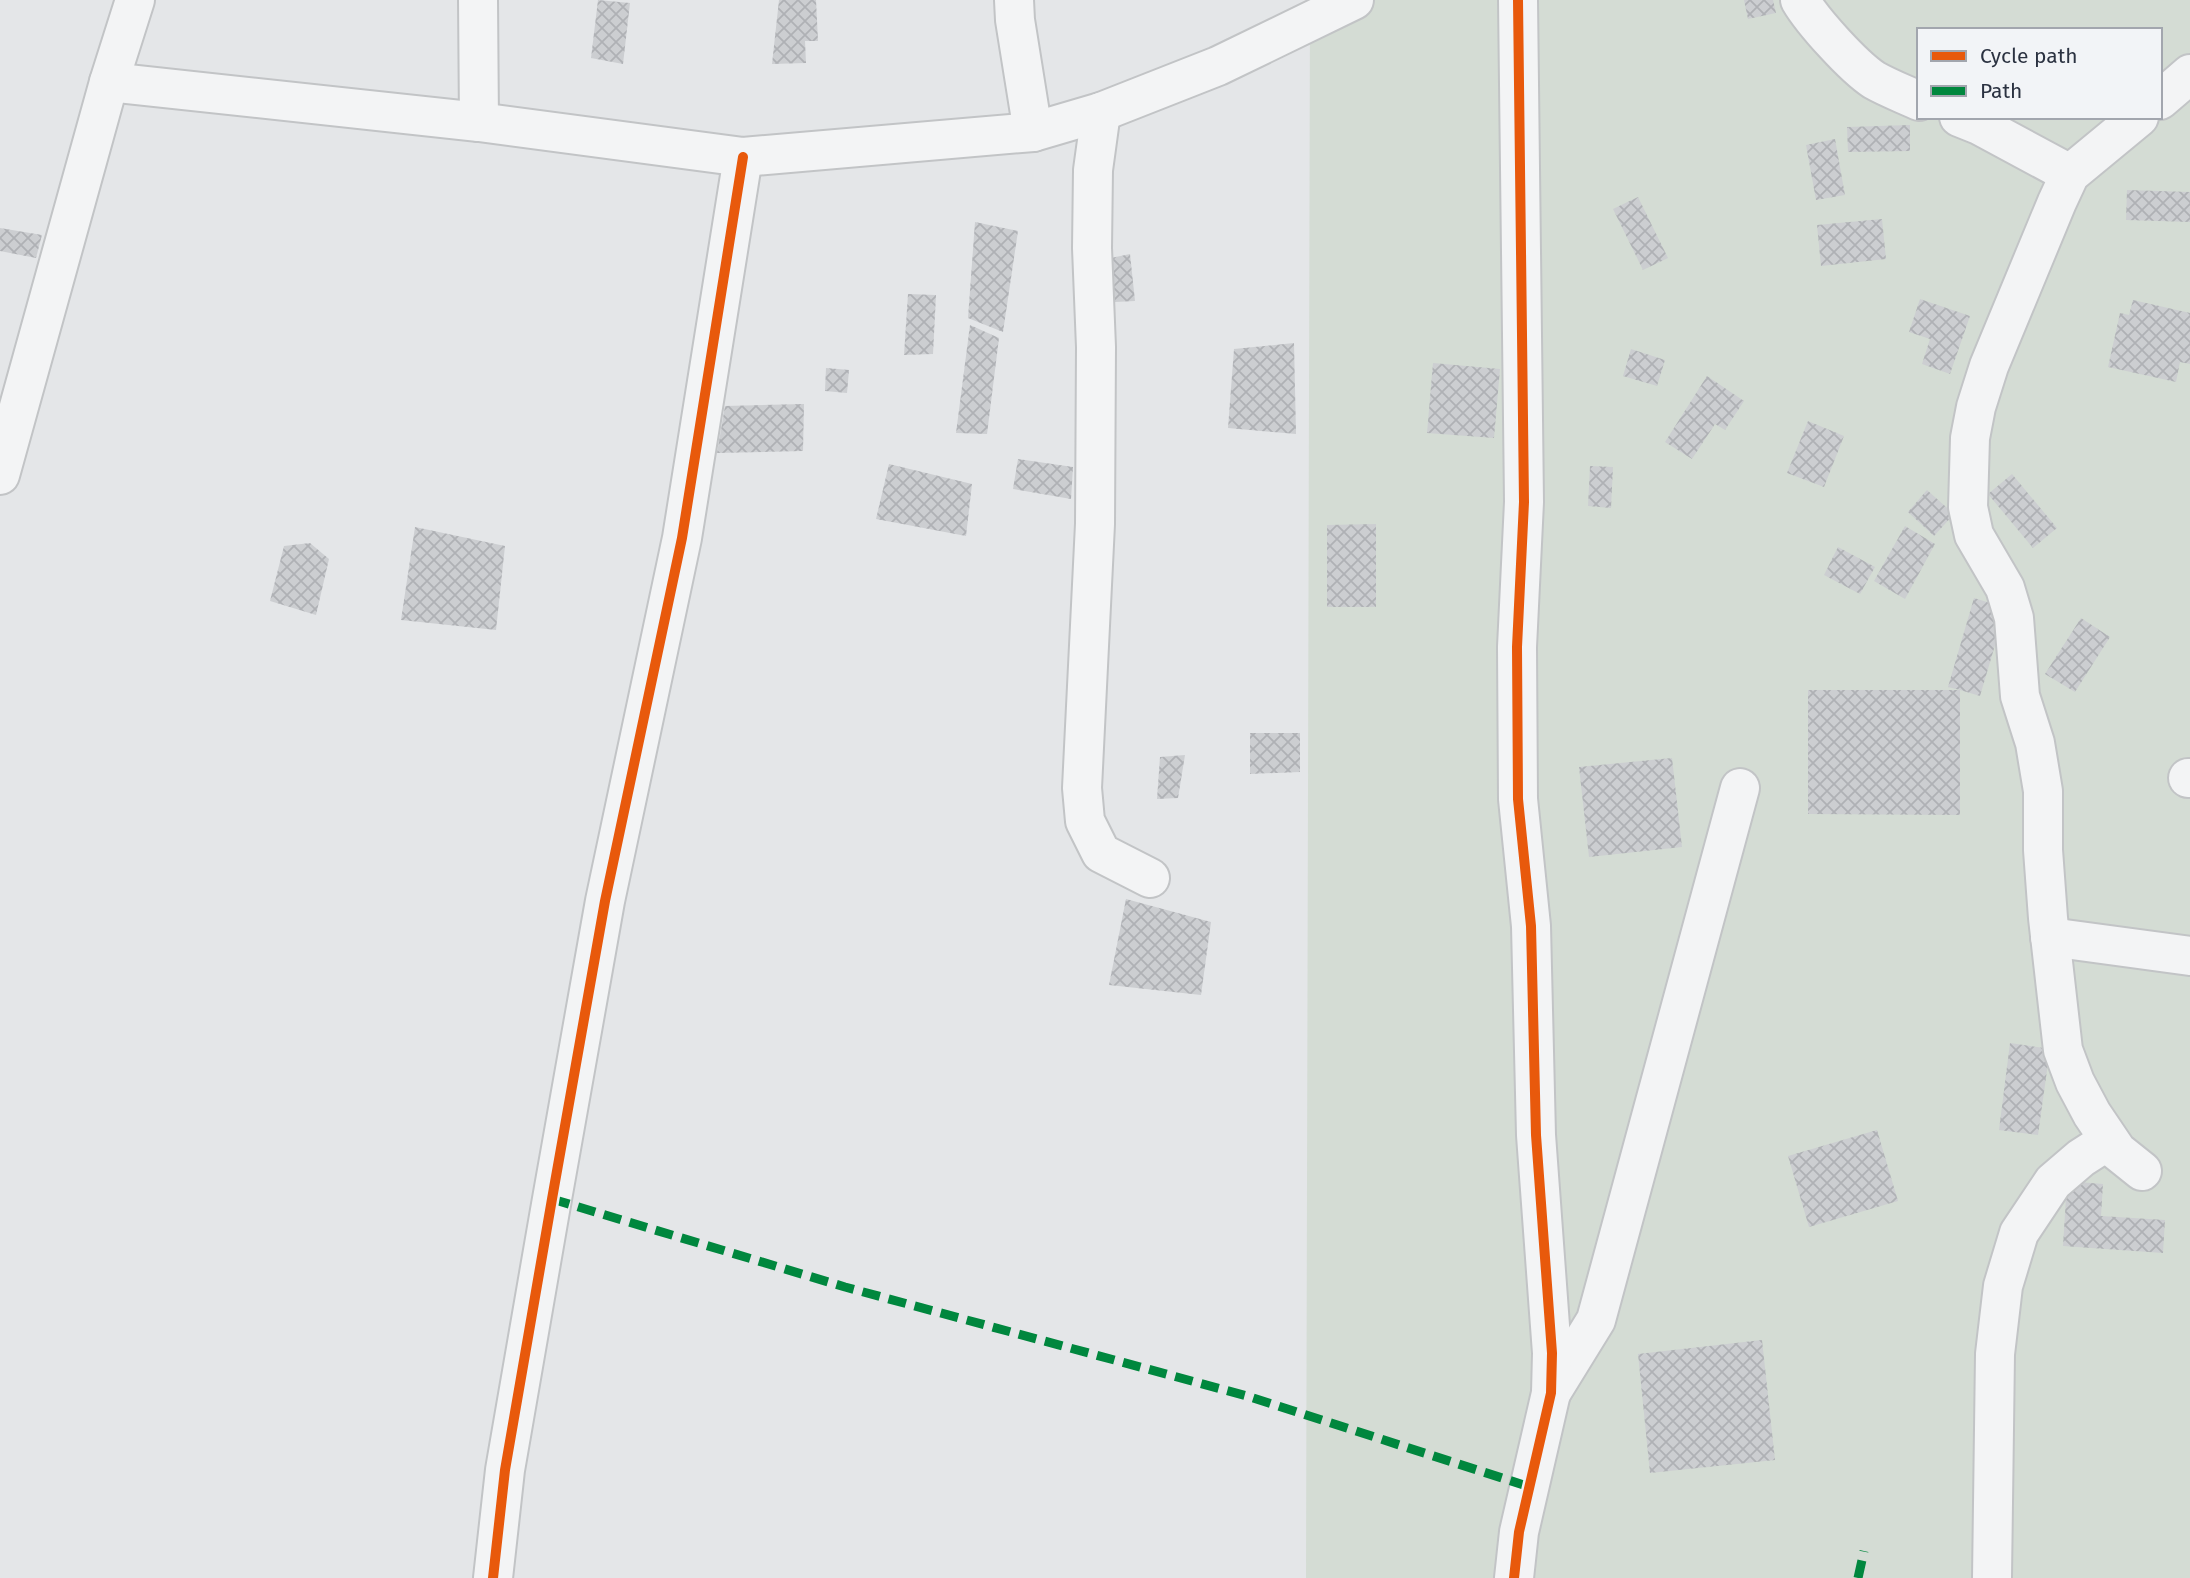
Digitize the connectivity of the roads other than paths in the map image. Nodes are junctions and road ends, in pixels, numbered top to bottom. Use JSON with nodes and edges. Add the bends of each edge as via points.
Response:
{"nodes":[{"id":1,"x":135,"y":0,"type":"edge"},
{"id":2,"x":478,"y":0,"type":"edge"},
{"id":3,"x":1014,"y":0,"type":"edge"},
{"id":4,"x":1354,"y":0,"type":"edge"},
{"id":5,"x":1518,"y":0,"type":"edge"},
{"id":6,"x":1800,"y":0,"type":"edge"},
{"id":7,"x":2190,"y":74,"type":"edge"},
{"id":8,"x":109,"y":82,"type":"junction"},
{"id":9,"x":2162,"y":98,"type":"edge"},
{"id":10,"x":1917,"y":100,"type":"edge"},
{"id":11,"x":1101,"y":111,"type":"junction"},
{"id":12,"x":1964,"y":119,"type":"edge"},
{"id":13,"x":2137,"y":119,"type":"edge"},
{"id":14,"x":479,"y":122,"type":"junction"},
{"id":15,"x":1033,"y":132,"type":"junction"},
{"id":16,"x":743,"y":157,"type":"junction"},
{"id":17,"x":2070,"y":174,"type":"junction"},
{"id":18,"x":0,"y":475,"type":"edge"},
{"id":19,"x":1740,"y":788,"type":"dead end"},
{"id":20,"x":1150,"y":878,"type":"dead end"},
{"id":21,"x":2050,"y":937,"type":"junction"},
{"id":22,"x":2190,"y":956,"type":"edge"},
{"id":23,"x":2109,"y":1140,"type":"junction"},
{"id":24,"x":2142,"y":1171,"type":"dead end"},
{"id":25,"x":1551,"y":1393,"type":"junction"},
{"id":26,"x":493,"y":1578,"type":"edge"},
{"id":27,"x":1514,"y":1578,"type":"edge"},
{"id":28,"x":1992,"y":1578,"type":"edge"}],
"edges":[{"from":1,"to":8,"type":"street"},
{"from":2,"to":14,"type":"street"},
{"from":3,"to":15,"type":"street"},
{"from":4,"to":11,"type":"street","via":[[1218,66]]},
{"from":5,"to":25,"type":"street","via":[[1524,502],[1517,647],[1518,799],[1531,926],[1536,1135]]},
{"from":6,"to":10,"type":"street","via":[[1836,45],[1873,79]]},
{"from":7,"to":9,"type":"street"},
{"from":8,"to":14,"type":"street"},
{"from":8,"to":18,"type":"street"},
{"from":11,"to":15,"type":"street"},
{"from":11,"to":20,"type":"street","via":[[1093,170],[1095,524],[1082,788],[1085,821],[1101,853]]},
{"from":12,"to":17,"type":"street"},
{"from":13,"to":17,"type":"street"},
{"from":14,"to":16,"type":"street"},
{"from":15,"to":16,"type":"street"},
{"from":16,"to":26,"type":"street","via":[[682,538],[605,901],[552,1199],[505,1470]]},
{"from":17,"to":21,"type":"street","via":[[1989,366],[1970,438],[1973,535],[2010,598],[2021,696],[2043,790]]},
{"from":19,"to":25,"type":"street","via":[[1596,1320]]},
{"from":21,"to":22,"type":"street"},
{"from":21,"to":23,"type":"street","via":[[2063,1050],[2081,1093]]},
{"from":23,"to":24,"type":"street"},
{"from":23,"to":28,"type":"street","via":[[2053,1182],[2020,1233],[2003,1286],[1995,1354]]},
{"from":25,"to":27,"type":"street","via":[[1519,1532]]}]}
